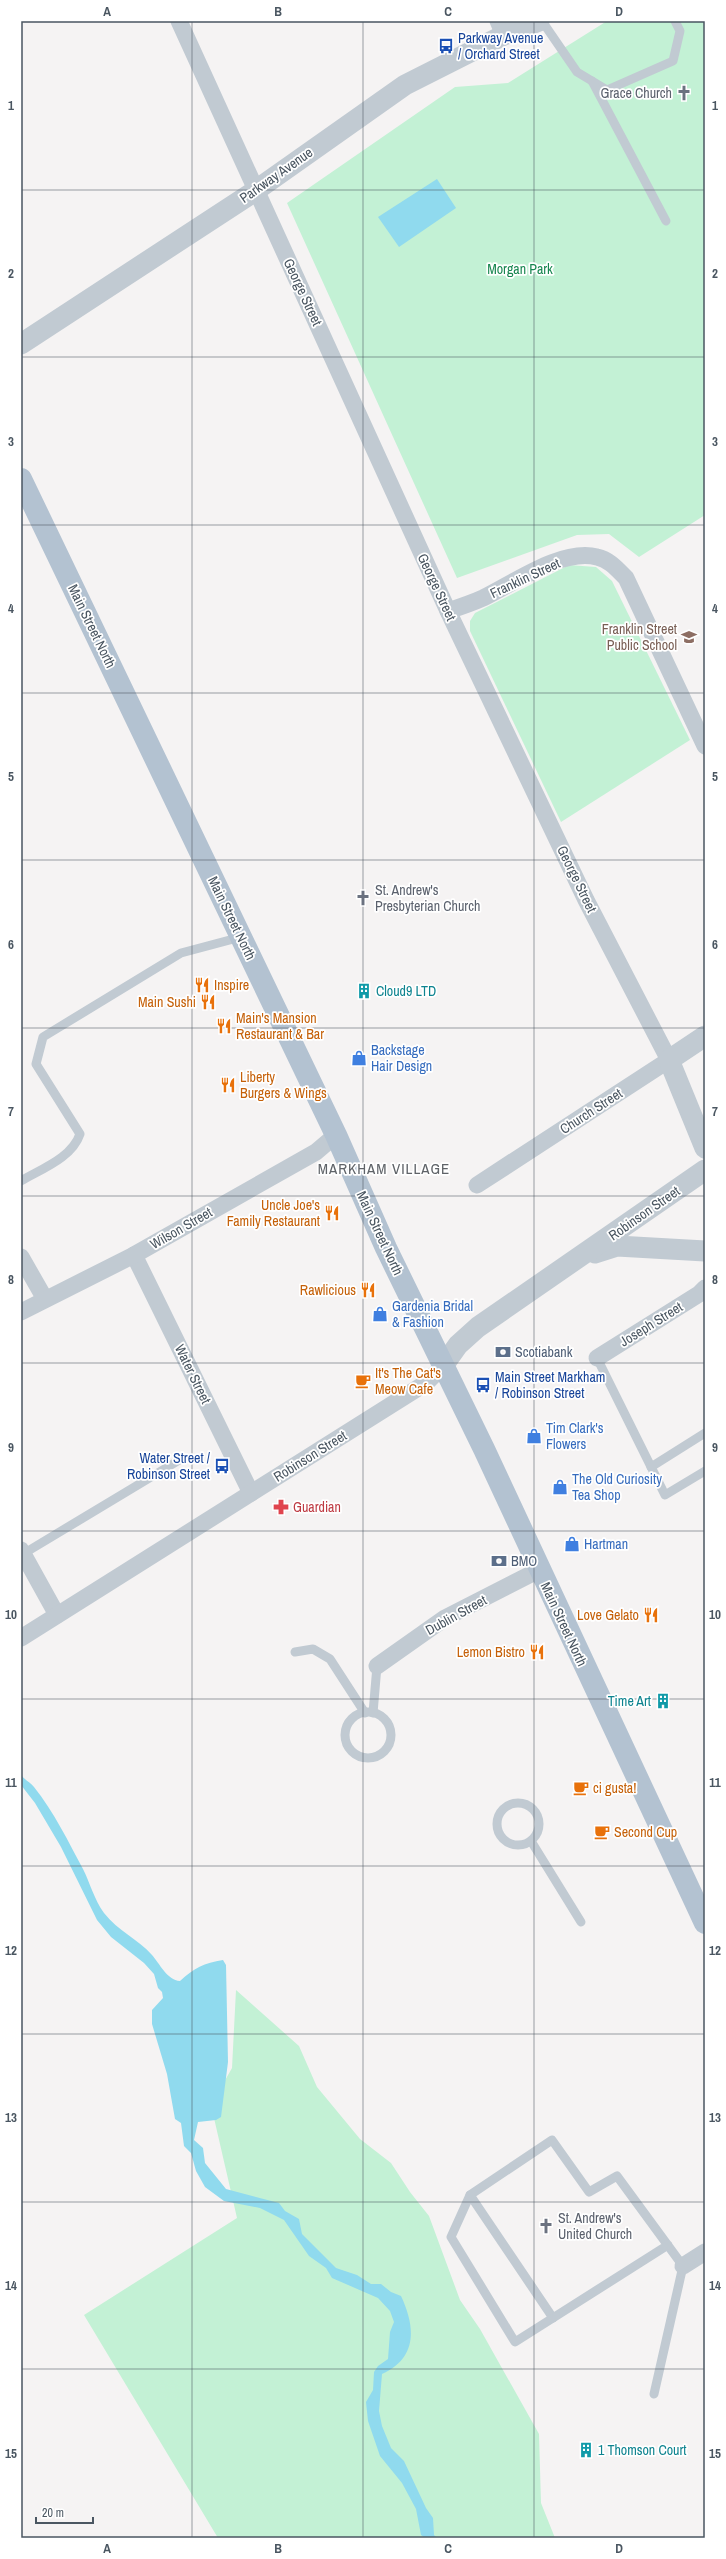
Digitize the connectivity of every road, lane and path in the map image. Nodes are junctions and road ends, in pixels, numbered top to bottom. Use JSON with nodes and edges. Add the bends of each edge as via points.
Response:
{"nodes":[{"id":1,"x":179,"y":21,"type":"edge"},
{"id":2,"x":539,"y":21,"type":"edge"},
{"id":3,"x":542,"y":21,"type":"edge"},
{"id":4,"x":675,"y":21,"type":"edge"},
{"id":5,"x":501,"y":28,"type":"edge"},
{"id":6,"x":592,"y":81,"type":"junction"},
{"id":7,"x":255,"y":191,"type":"junction"},
{"id":8,"x":666,"y":221,"type":"dead end"},
{"id":9,"x":21,"y":344,"type":"edge"},
{"id":10,"x":21,"y":479,"type":"edge"},
{"id":11,"x":448,"y":611,"type":"junction"},
{"id":12,"x":705,"y":746,"type":"edge"},
{"id":13,"x":241,"y":937,"type":"junction"},
{"id":14,"x":705,"y":1036,"type":"edge"},
{"id":15,"x":669,"y":1060,"type":"junction"},
{"id":16,"x":336,"y":1135,"type":"junction"},
{"id":17,"x":705,"y":1148,"type":"edge"},
{"id":18,"x":705,"y":1170,"type":"edge"},
{"id":19,"x":21,"y":1181,"type":"edge"},
{"id":20,"x":476,"y":1185,"type":"dead end"},
{"id":21,"x":705,"y":1251,"type":"edge"},
{"id":22,"x":134,"y":1255,"type":"junction"},
{"id":23,"x":583,"y":1256,"type":"junction"},
{"id":24,"x":21,"y":1257,"type":"edge"},
{"id":25,"x":705,"y":1288,"type":"edge"},
{"id":26,"x":45,"y":1299,"type":"junction"},
{"id":27,"x":21,"y":1312,"type":"edge"},
{"id":28,"x":596,"y":1358,"type":"joint"},
{"id":29,"x":443,"y":1366,"type":"junction"},
{"id":30,"x":705,"y":1433,"type":"edge"},
{"id":31,"x":181,"y":1459,"type":"dead end"},
{"id":32,"x":651,"y":1467,"type":"junction"},
{"id":33,"x":705,"y":1471,"type":"edge"},
{"id":34,"x":251,"y":1493,"type":"junction"},
{"id":35,"x":22,"y":1552,"type":"edge"},
{"id":36,"x":539,"y":1570,"type":"junction"},
{"id":37,"x":57,"y":1615,"type":"junction"},
{"id":38,"x":21,"y":1638,"type":"edge"},
{"id":39,"x":294,"y":1652,"type":"dead end"},
{"id":40,"x":377,"y":1666,"type":"joint"},
{"id":41,"x":369,"y":1713,"type":"junction"},
{"id":42,"x":532,"y":1841,"type":"junction"},
{"id":43,"x":581,"y":1922,"type":"dead end"},
{"id":44,"x":705,"y":1923,"type":"edge"},
{"id":45,"x":470,"y":2195,"type":"junction"},
{"id":46,"x":668,"y":2245,"type":"junction"},
{"id":47,"x":705,"y":2252,"type":"edge"},
{"id":48,"x":683,"y":2266,"type":"junction"},
{"id":49,"x":553,"y":2318,"type":"junction"},
{"id":50,"x":654,"y":2394,"type":"dead end"}],
"edges":[{"from":1,"to":7,"type":"street","name":"George Street"},
{"from":2,"to":5,"type":"street","name":"Parkway Avenue"},
{"from":3,"to":6,"type":"lane","via":[[577,72]]},
{"from":4,"to":6,"type":"lane","via":[[680,31],[673,61],[607,90]]},
{"from":5,"to":7,"type":"street","name":"Parkway Avenue","via":[[405,85]]},
{"from":6,"to":8,"type":"lane"},
{"from":7,"to":9,"type":"street","name":"Parkway Avenue"},
{"from":7,"to":11,"type":"street","name":"George Street"},
{"from":10,"to":13,"type":"main road","name":"Main Street North"},
{"from":11,"to":12,"type":"street","name":"Franklin Street","via":[[481,599],[551,563],[578,555],[597,556],[610,562],[626,578]]},
{"from":11,"to":15,"type":"street","name":"George Street","via":[[586,900]]},
{"from":13,"to":16,"type":"main road","name":"Main Street North"},
{"from":13,"to":19,"type":"lane","via":[[181,952],[43,1037],[36,1064],[80,1134],[76,1145],[69,1153]]},
{"from":14,"to":15,"type":"street","name":"Church Street"},
{"from":15,"to":17,"type":"street","name":"George Street"},
{"from":15,"to":20,"type":"street","name":"Church Street"},
{"from":16,"to":22,"type":"street","name":"Wilson Street","via":[[316,1152]]},
{"from":16,"to":29,"type":"main road","name":"Main Street North","via":[[386,1248]]},
{"from":18,"to":23,"type":"street","name":"Robinson Street"},
{"from":21,"to":23,"type":"street","name":"Robinson Street","via":[[617,1246]]},
{"from":22,"to":26,"type":"street","name":"Wilson Street"},
{"from":22,"to":34,"type":"street","name":"Water Street"},
{"from":23,"to":29,"type":"street","name":"Robinson Street","via":[[478,1328],[458,1346]]},
{"from":24,"to":26,"type":"street"},
{"from":25,"to":28,"type":"street","name":"Joseph Street"},
{"from":26,"to":27,"type":"street","name":"Wilson Street"},
{"from":28,"to":32,"type":"lane"},
{"from":29,"to":34,"type":"street","name":"Robinson Street","via":[[426,1383]]},
{"from":29,"to":36,"type":"main road","name":"Main Street North"},
{"from":30,"to":32,"type":"lane"},
{"from":31,"to":35,"type":"lane"},
{"from":32,"to":33,"type":"lane","via":[[665,1495]]},
{"from":34,"to":37,"type":"street","name":"Robinson Street"},
{"from":35,"to":37,"type":"street"},
{"from":36,"to":40,"type":"street","name":"Dublin Street","via":[[445,1618]]},
{"from":36,"to":44,"type":"main road","name":"Main Street North"},
{"from":37,"to":38,"type":"street","name":"Robinson Street"},
{"from":39,"to":41,"type":"lane","via":[[313,1649],[330,1659]]},
{"from":40,"to":41,"type":"lane"},
{"from":41,"to":41,"type":"lane","via":[[352,1720],[345,1734],[349,1748],[355,1754],[370,1758],[383,1753],[391,1741],[389,1726],[385,1720]]},
{"from":42,"to":42,"type":"lane","via":[[539,1823],[534,1811],[529,1806],[516,1803],[503,1808],[496,1828],[504,1841],[517,1846]]},
{"from":42,"to":43,"type":"lane"},
{"from":45,"to":46,"type":"lane","via":[[552,2140],[589,2192],[617,2176]]},
{"from":45,"to":49,"type":"lane"},
{"from":45,"to":49,"type":"lane","via":[[451,2237],[515,2342]]},
{"from":46,"to":48,"type":"lane"},
{"from":46,"to":49,"type":"lane"},
{"from":47,"to":48,"type":"street"},
{"from":48,"to":50,"type":"lane"}]}
